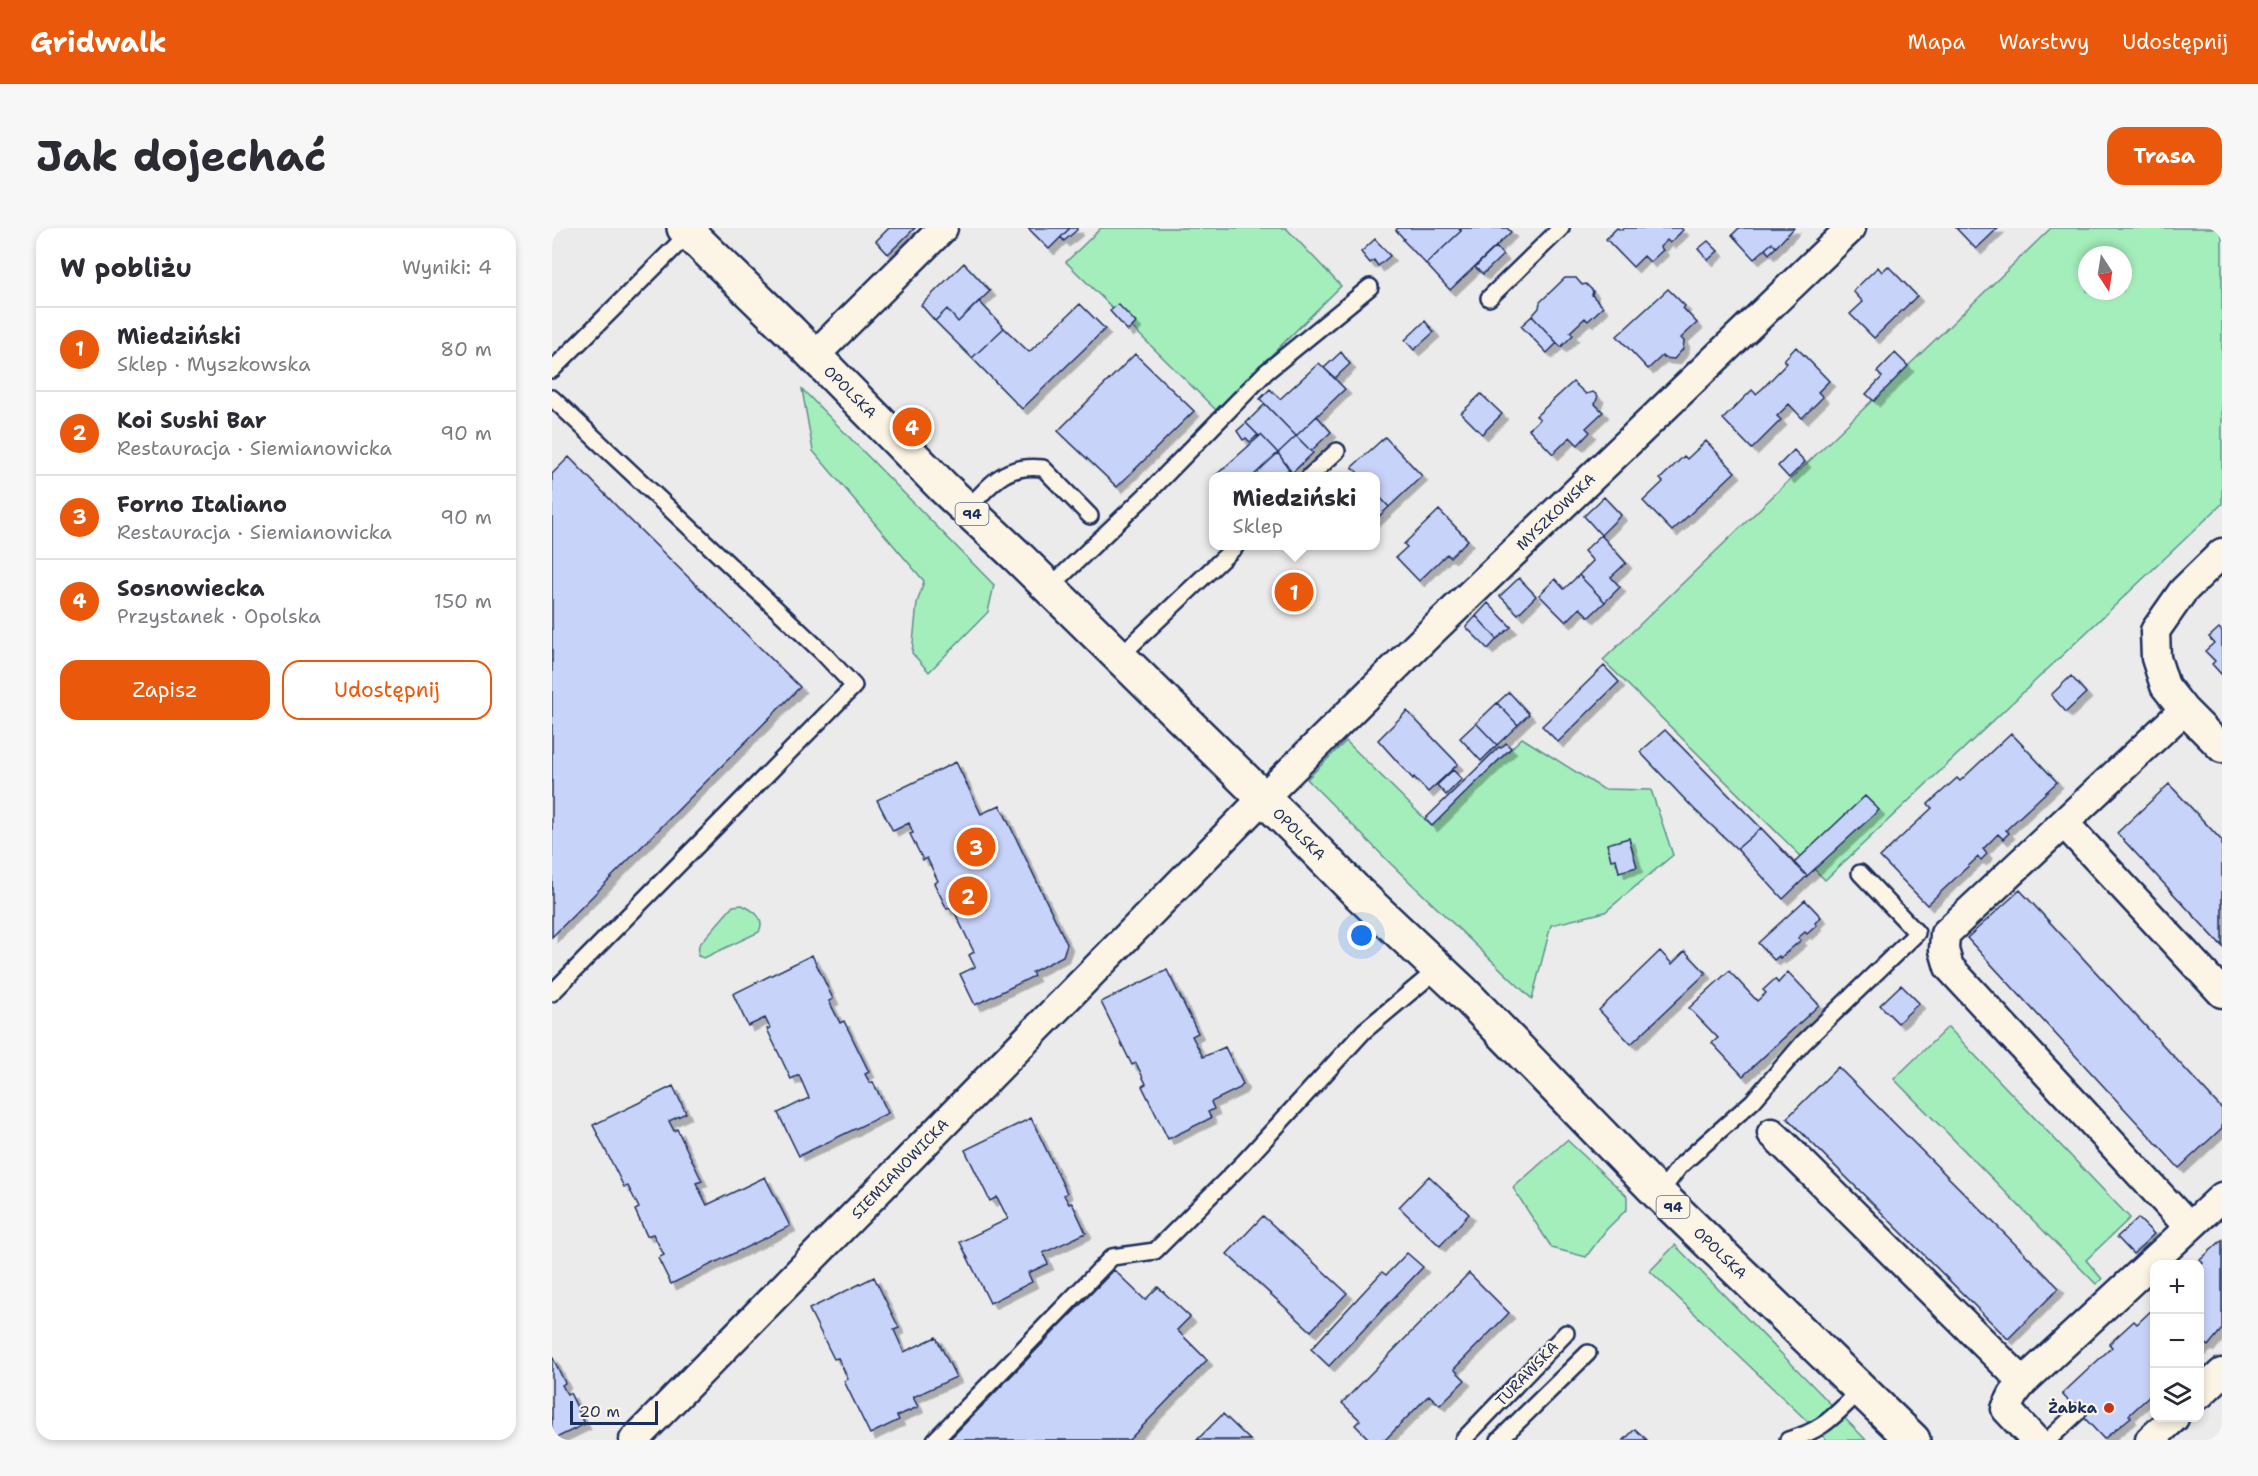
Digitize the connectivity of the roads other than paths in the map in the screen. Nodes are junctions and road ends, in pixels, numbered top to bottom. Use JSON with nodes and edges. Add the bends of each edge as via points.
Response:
{"nodes":[{"id":1,"x":943,"y":228,"type":"edge"},
{"id":2,"x":1561,"y":228,"type":"edge"},
{"id":3,"x":1851,"y":228,"type":"edge"},
{"id":4,"x":686,"y":230,"type":"edge"},
{"id":5,"x":1370,"y":287,"type":"dead end"},
{"id":6,"x":1489,"y":298,"type":"dead end"},
{"id":7,"x":814,"y":356,"type":"junction"},
{"id":8,"x":552,"y":370,"type":"edge"},
{"id":9,"x":552,"y":398,"type":"edge"},
{"id":10,"x":1337,"y":451,"type":"dead end"},
{"id":11,"x":1315,"y":472,"type":"edge"},
{"id":12,"x":967,"y":509,"type":"junction"},
{"id":13,"x":1090,"y":516,"type":"dead end"},
{"id":14,"x":1232,"y":550,"type":"edge"},
{"id":15,"x":2222,"y":553,"type":"edge"},
{"id":16,"x":1049,"y":588,"type":"junction"},
{"id":17,"x":1119,"y":656,"type":"junction"},
{"id":18,"x":2184,"y":710,"type":"junction"},
{"id":19,"x":2222,"y":748,"type":"edge"},
{"id":20,"x":1263,"y":798,"type":"junction"},
{"id":21,"x":2065,"y":824,"type":"junction"},
{"id":22,"x":1860,"y":873,"type":"dead end"},
{"id":23,"x":1166,"y":897,"type":"joint"},
{"id":24,"x":1438,"y":969,"type":"junction"},
{"id":25,"x":552,"y":993,"type":"edge"},
{"id":26,"x":2222,"y":993,"type":"edge"},
{"id":27,"x":1772,"y":1133,"type":"dead end"},
{"id":28,"x":1659,"y":1194,"type":"junction"},
{"id":29,"x":2222,"y":1197,"type":"edge"},
{"id":30,"x":2189,"y":1227,"type":"junction"},
{"id":31,"x":1566,"y":1333,"type":"dead end"},
{"id":32,"x":1588,"y":1353,"type":"dead end"},
{"id":33,"x":2222,"y":1373,"type":"edge"},
{"id":34,"x":2023,"y":1383,"type":"junction"},
{"id":35,"x":2204,"y":1389,"type":"edge"},
{"id":36,"x":1861,"y":1390,"type":"junction"},
{"id":37,"x":2078,"y":1412,"type":"dead end"},
{"id":38,"x":2170,"y":1422,"type":"edge"},
{"id":39,"x":634,"y":1440,"type":"edge"},
{"id":40,"x":935,"y":1440,"type":"edge"},
{"id":41,"x":1463,"y":1440,"type":"edge"},
{"id":42,"x":1499,"y":1440,"type":"edge"},
{"id":43,"x":1788,"y":1440,"type":"edge"},
{"id":44,"x":1913,"y":1440,"type":"edge"},
{"id":45,"x":2035,"y":1440,"type":"edge"},
{"id":46,"x":2048,"y":1440,"type":"edge"},
{"id":47,"x":2150,"y":1440,"type":"edge"}],
"edges":[{"from":1,"to":7,"type":"street"},
{"from":2,"to":6,"type":"lane"},
{"from":3,"to":20,"type":"street","name":"MYSZKOWSKA"},
{"from":4,"to":7,"type":"main road","name":"OPOLSKA","number":"94"},
{"from":4,"to":8,"type":"lane"},
{"from":5,"to":16,"type":"lane","via":[[1266,372]]},
{"from":7,"to":12,"type":"main road","name":"OPOLSKA","number":"94"},
{"from":9,"to":25,"type":"lane","via":[[854,686]]},
{"from":10,"to":11,"type":"lane"},
{"from":12,"to":13,"type":"lane","via":[[1000,475],[1026,466],[1043,468]]},
{"from":12,"to":16,"type":"main road","name":"OPOLSKA","number":"94"},
{"from":14,"to":17,"type":"lane"},
{"from":15,"to":18,"type":"street","via":[[2183,591],[2155,631],[2165,686]]},
{"from":16,"to":17,"type":"main road","name":"OPOLSKA","number":"94"},
{"from":17,"to":20,"type":"main road","name":"OPOLSKA","number":"94"},
{"from":18,"to":19,"type":"street"},
{"from":18,"to":21,"type":"street"},
{"from":20,"to":23,"type":"street","name":"MYSZKOWSKA"},
{"from":20,"to":24,"type":"main road","name":"OPOLSKA","number":"94"},
{"from":21,"to":26,"type":"street"},
{"from":21,"to":30,"type":"street","via":[[1945,934],[1946,959],[1949,967]]},
{"from":22,"to":28,"type":"lane","via":[[1917,933],[1803,1043],[1753,1101],[1680,1166]]},
{"from":23,"to":39,"type":"street","name":"SIEMIANOWICKA"},
{"from":24,"to":28,"type":"main road","name":"OPOLSKA","number":"94"},
{"from":24,"to":40,"type":"lane","via":[[1364,1031],[1244,1162],[1155,1251],[1112,1257]]},
{"from":27,"to":34,"type":"street"},
{"from":28,"to":36,"type":"main road","name":"OPOLSKA","number":"94"},
{"from":29,"to":30,"type":"street"},
{"from":30,"to":34,"type":"street"},
{"from":31,"to":41,"type":"lane","name":"TURAWSKA"},
{"from":32,"to":42,"type":"lane"},
{"from":33,"to":35,"type":"street"},
{"from":34,"to":45,"type":"street","via":[[2006,1409]]},
{"from":36,"to":43,"type":"lane","via":[[1824,1426]]},
{"from":36,"to":44,"type":"main road","name":"OPOLSKA","number":"94"},
{"from":37,"to":46,"type":"lane"},
{"from":38,"to":47,"type":"street"}]}
